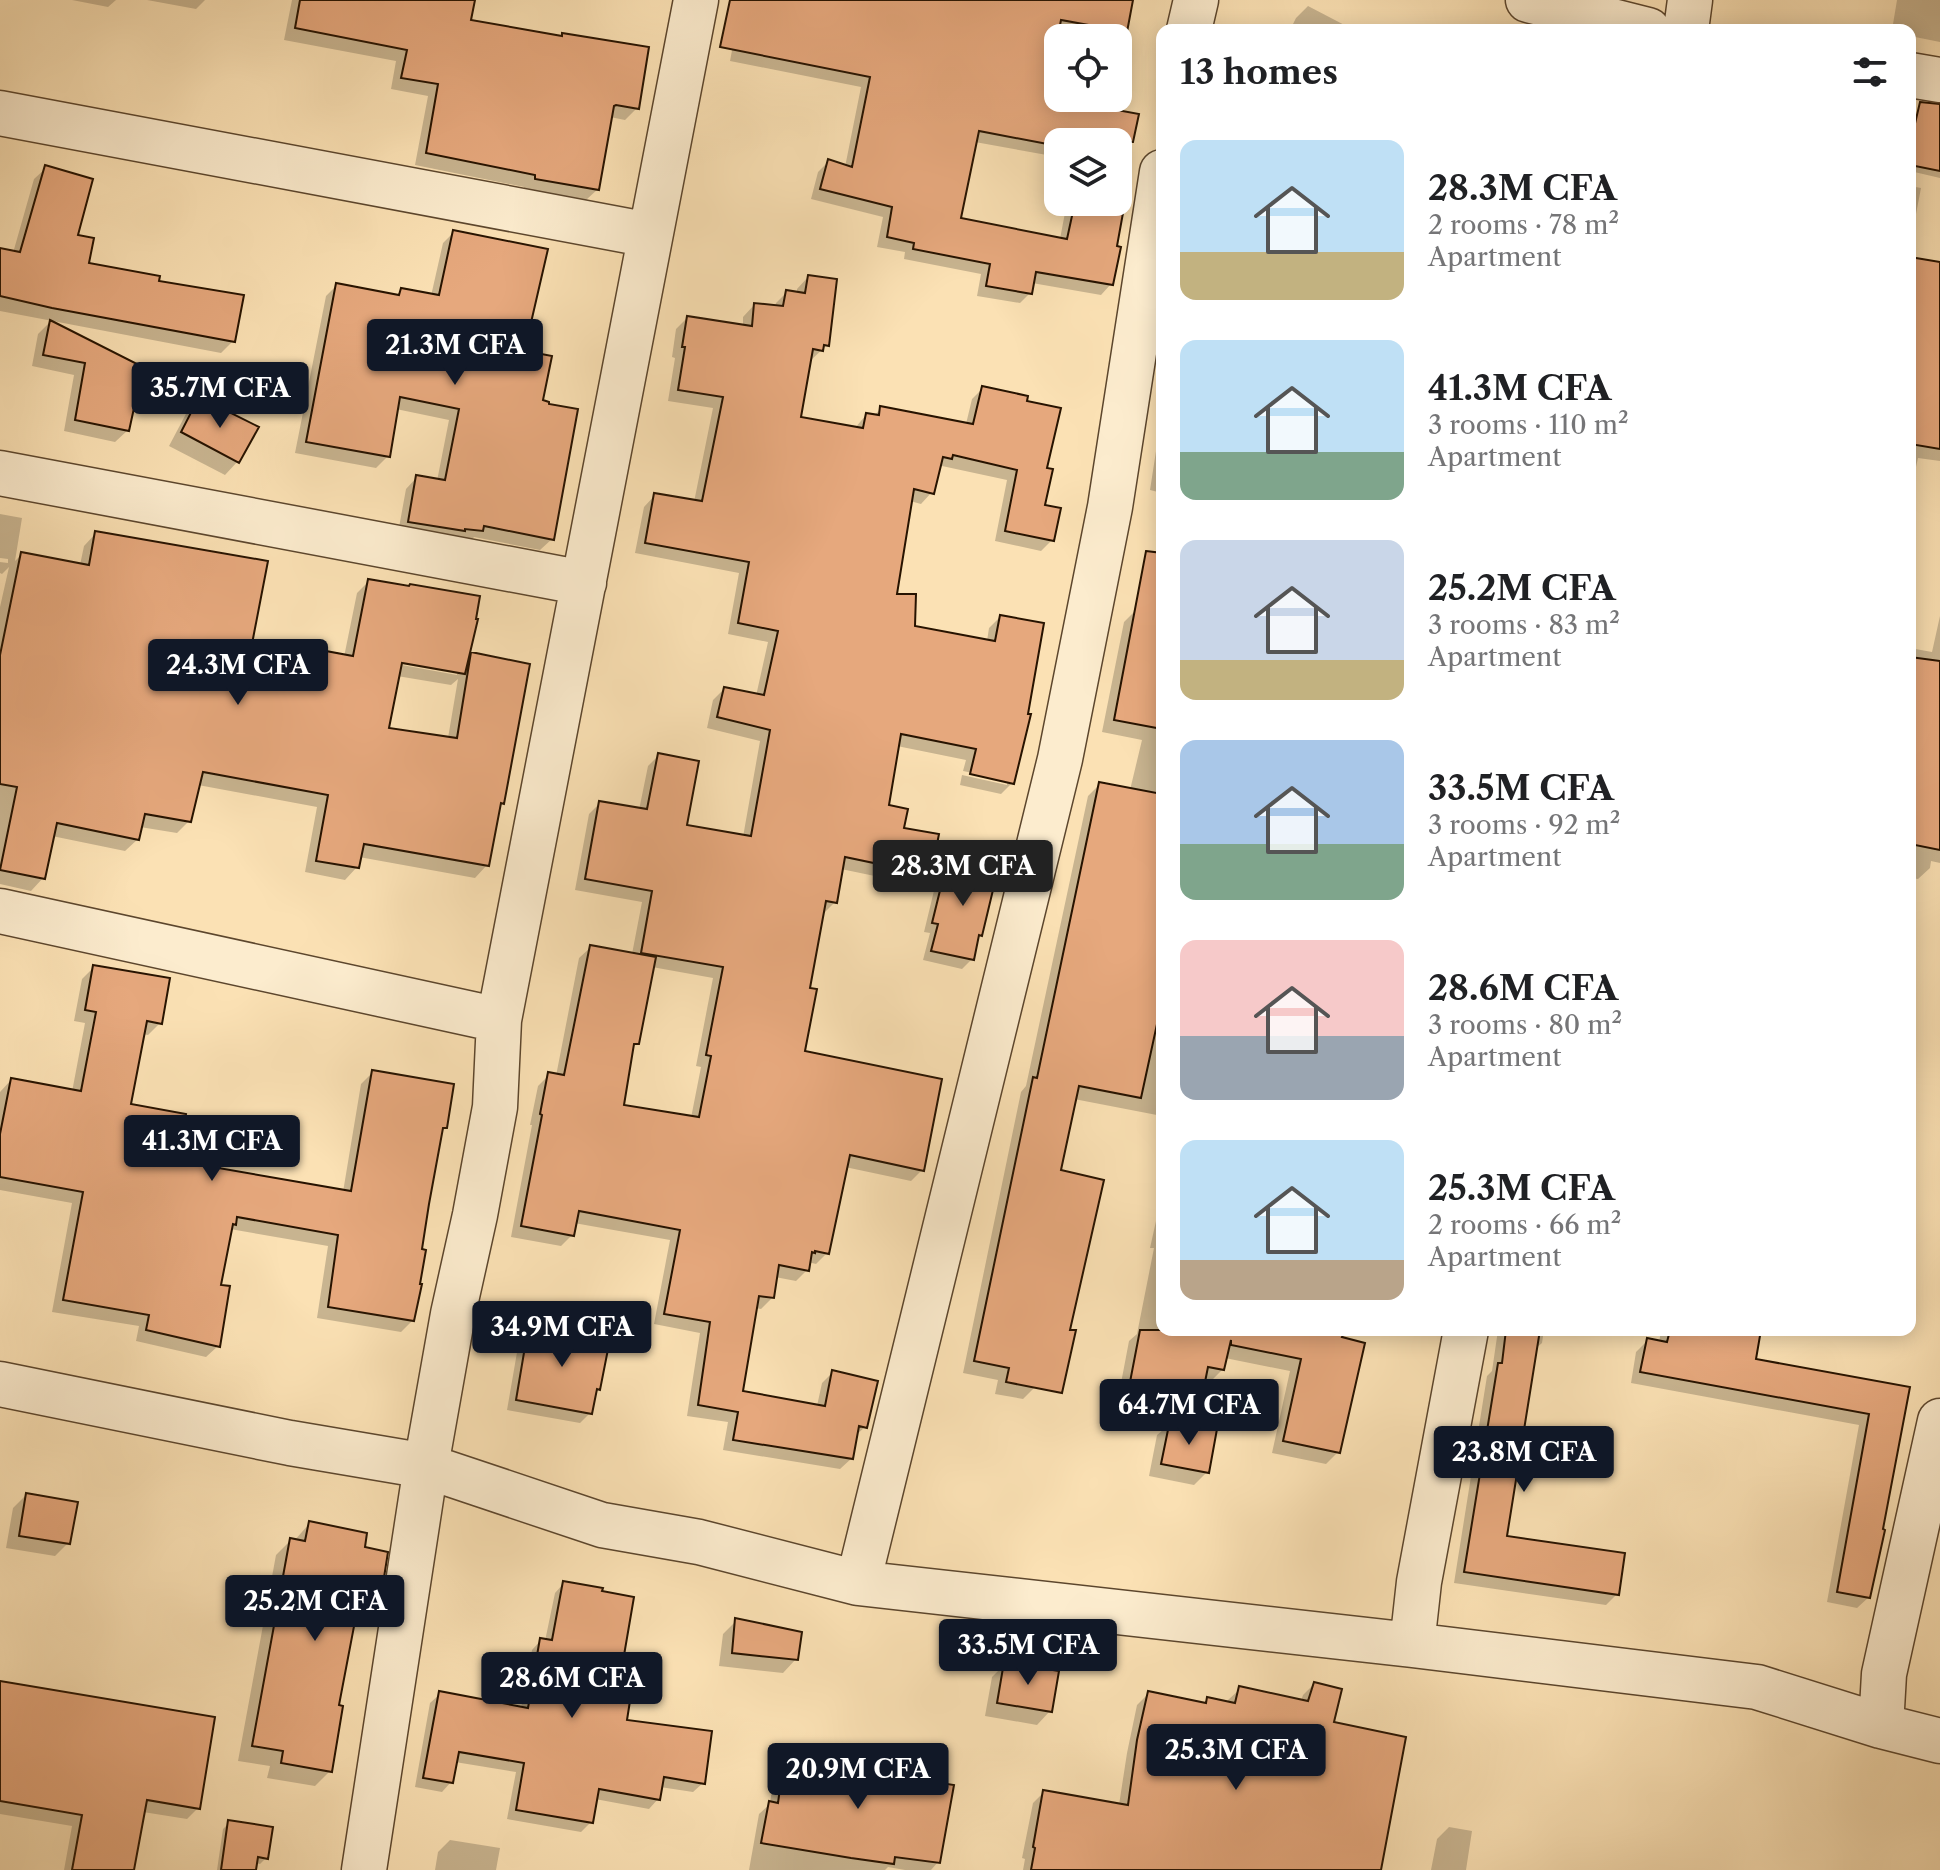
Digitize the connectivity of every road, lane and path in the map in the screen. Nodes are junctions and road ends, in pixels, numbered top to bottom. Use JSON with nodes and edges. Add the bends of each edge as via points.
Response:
{"nodes":[{"id":1,"x":696,"y":0,"type":"edge"},
{"id":2,"x":1196,"y":0,"type":"edge"},
{"id":3,"x":1528,"y":0,"type":"edge"},
{"id":4,"x":1690,"y":0,"type":"edge"},
{"id":5,"x":1190,"y":24,"type":"edge"},
{"id":6,"x":1624,"y":24,"type":"edge"},
{"id":7,"x":1687,"y":24,"type":"edge"},
{"id":8,"x":1916,"y":76,"type":"edge"},
{"id":9,"x":1940,"y":80,"type":"edge"},
{"id":10,"x":0,"y":113,"type":"edge"},
{"id":11,"x":1156,"y":211,"type":"edge"},
{"id":12,"x":650,"y":235,"type":"junction"},
{"id":13,"x":0,"y":473,"type":"edge"},
{"id":14,"x":584,"y":583,"type":"junction"},
{"id":15,"x":0,"y":911,"type":"edge"},
{"id":16,"x":499,"y":1020,"type":"junction"},
{"id":17,"x":1465,"y":1336,"type":"edge"},
{"id":18,"x":1,"y":1389,"type":"edge"},
{"id":19,"x":1940,"y":1421,"type":"edge"},
{"id":20,"x":426,"y":1466,"type":"junction"},
{"id":21,"x":858,"y":1583,"type":"junction"},
{"id":22,"x":1412,"y":1645,"type":"junction"},
{"id":23,"x":1881,"y":1726,"type":"junction"},
{"id":24,"x":1940,"y":1741,"type":"edge"},
{"id":25,"x":364,"y":1870,"type":"edge"}],
"edges":[{"from":1,"to":12,"type":"street"},
{"from":2,"to":5,"type":"street"},
{"from":3,"to":6,"type":"street"},
{"from":4,"to":7,"type":"street"},
{"from":8,"to":9,"type":"street"},
{"from":10,"to":12,"type":"street"},
{"from":11,"to":21,"type":"street","via":[[1110,507],[1060,759]]},
{"from":12,"to":14,"type":"street"},
{"from":13,"to":14,"type":"street"},
{"from":14,"to":16,"type":"street"},
{"from":15,"to":16,"type":"street"},
{"from":16,"to":20,"type":"street","via":[[495,1107]]},
{"from":17,"to":22,"type":"street"},
{"from":18,"to":20,"type":"street"},
{"from":19,"to":23,"type":"street","via":[[1884,1674]]},
{"from":20,"to":21,"type":"street","via":[[602,1525],[699,1542]]},
{"from":20,"to":25,"type":"street"},
{"from":21,"to":22,"type":"street"},
{"from":22,"to":23,"type":"street","via":[[1757,1687]]},
{"from":23,"to":24,"type":"street"}]}
